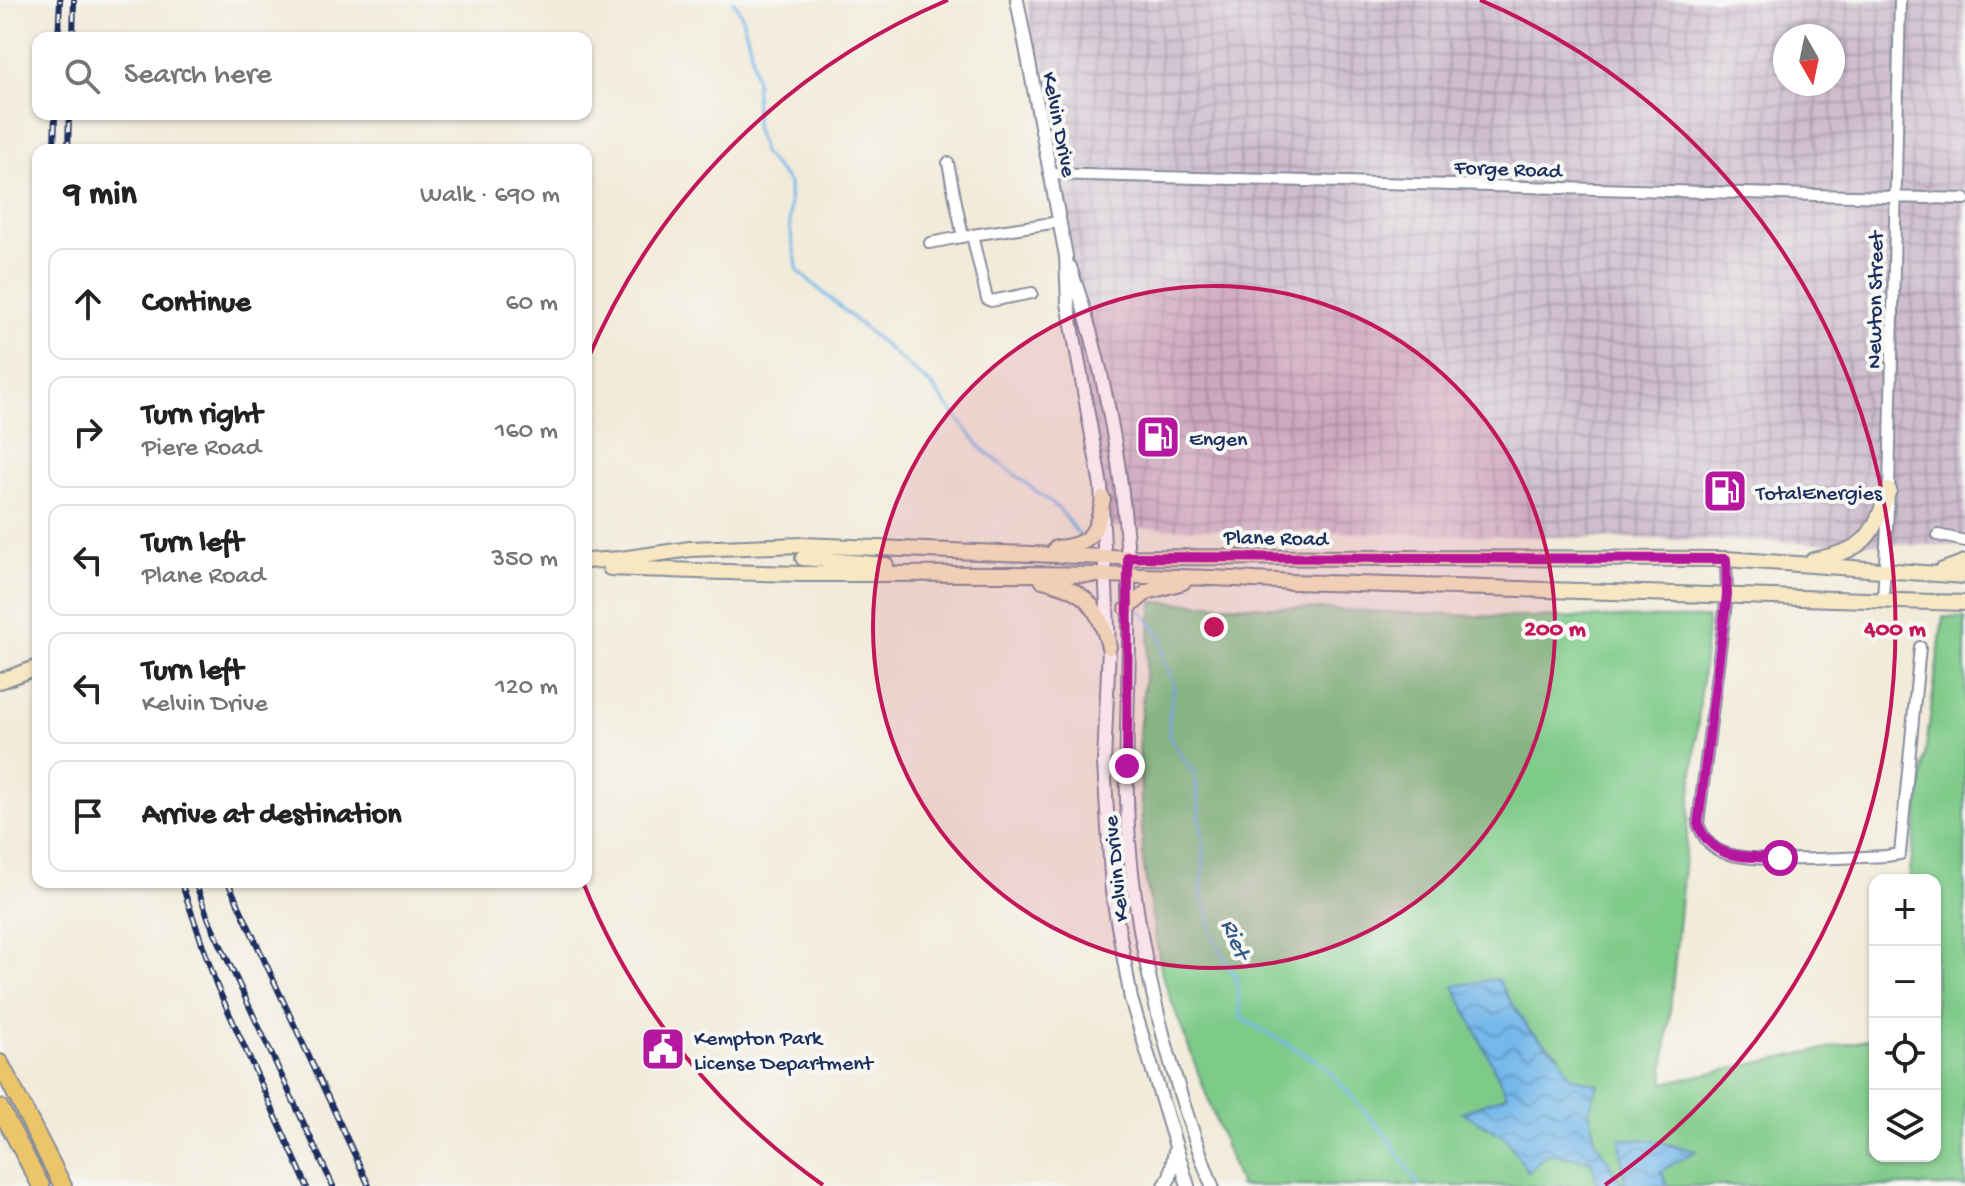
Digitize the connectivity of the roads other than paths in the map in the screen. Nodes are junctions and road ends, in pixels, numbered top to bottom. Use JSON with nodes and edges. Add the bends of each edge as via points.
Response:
{"nodes":[{"id":1,"x":1017,"y":0,"type":"edge"},
{"id":2,"x":1900,"y":0,"type":"edge"},
{"id":3,"x":948,"y":163,"type":"dead end"},
{"id":4,"x":1049,"y":174,"type":"junction"},
{"id":5,"x":1895,"y":197,"type":"junction"},
{"id":6,"x":1965,"y":199,"type":"edge"},
{"id":7,"x":1059,"y":222,"type":"junction"},
{"id":8,"x":968,"y":236,"type":"junction"},
{"id":9,"x":930,"y":243,"type":"dead end"},
{"id":10,"x":1066,"y":256,"type":"junction"},
{"id":11,"x":1032,"y":293,"type":"dead end"},
{"id":12,"x":1889,"y":490,"type":"junction"},
{"id":13,"x":1103,"y":499,"type":"junction"},
{"id":14,"x":1938,"y":535,"type":"dead end"},
{"id":15,"x":1965,"y":541,"type":"edge"},
{"id":16,"x":1032,"y":553,"type":"junction"},
{"id":17,"x":1105,"y":557,"type":"junction"},
{"id":18,"x":1128,"y":557,"type":"junction"},
{"id":19,"x":803,"y":558,"type":"dead end"},
{"id":20,"x":1726,"y":559,"type":"junction"},
{"id":21,"x":592,"y":562,"type":"edge"},
{"id":22,"x":1965,"y":562,"type":"edge"},
{"id":23,"x":592,"y":563,"type":"edge"},
{"id":24,"x":1793,"y":564,"type":"junction"},
{"id":25,"x":1885,"y":570,"type":"junction"},
{"id":26,"x":930,"y":572,"type":"junction"},
{"id":27,"x":1011,"y":574,"type":"junction"},
{"id":28,"x":1107,"y":574,"type":"junction"},
{"id":29,"x":1925,"y":574,"type":"junction"},
{"id":30,"x":1128,"y":576,"type":"junction"},
{"id":31,"x":1965,"y":576,"type":"edge"},
{"id":32,"x":1203,"y":577,"type":"junction"},
{"id":33,"x":1727,"y":595,"type":"junction"},
{"id":34,"x":1883,"y":600,"type":"junction"},
{"id":35,"x":1965,"y":603,"type":"edge"},
{"id":36,"x":1127,"y":609,"type":"junction"},
{"id":37,"x":1109,"y":647,"type":"junction"},
{"id":38,"x":1920,"y":647,"type":"dead end"},
{"id":39,"x":32,"y":669,"type":"edge"},
{"id":40,"x":0,"y":681,"type":"edge"},
{"id":41,"x":0,"y":1063,"type":"edge"},
{"id":42,"x":0,"y":1108,"type":"edge"},
{"id":43,"x":1175,"y":1149,"type":"junction"},
{"id":44,"x":41,"y":1186,"type":"edge"},
{"id":45,"x":63,"y":1186,"type":"edge"},
{"id":46,"x":1165,"y":1186,"type":"edge"},
{"id":47,"x":1188,"y":1186,"type":"edge"},
{"id":48,"x":1212,"y":1186,"type":"edge"}],
"edges":[{"from":1,"to":4,"type":"street","name":"Kelvin Drive"},
{"from":2,"to":5,"type":"street","name":"Newton Street"},
{"from":3,"to":8,"type":"street"},
{"from":4,"to":5,"type":"street","name":"Forge Road"},
{"from":4,"to":7,"type":"street","name":"Kelvin Drive"},
{"from":5,"to":6,"type":"street","name":"Forge Road"},
{"from":5,"to":12,"type":"street","name":"Newton Street"},
{"from":7,"to":8,"type":"street"},
{"from":7,"to":10,"type":"street","name":"Kelvin Drive"},
{"from":8,"to":9,"type":"street"},
{"from":8,"to":11,"type":"street","via":[[987,299]]},
{"from":10,"to":13,"type":"street","name":"Kelvin Drive","via":[[1068,303]]},
{"from":10,"to":18,"type":"street","name":"Kelvin Drive","via":[[1111,427]]},
{"from":12,"to":24,"type":"main road","via":[[1867,539],[1840,554]]},
{"from":12,"to":25,"type":"street","name":"Newton Street"},
{"from":13,"to":16,"type":"main road","via":[[1099,522],[1087,539]]},
{"from":13,"to":17,"type":"street","name":"Kelvin Drive"},
{"from":14,"to":15,"type":"street"},
{"from":16,"to":17,"type":"main road","name":"Plane Road"},
{"from":16,"to":21,"type":"main road","name":"Plane Road","via":[[802,545],[690,549]]},
{"from":17,"to":18,"type":"main road","name":"Plane Road"},
{"from":17,"to":28,"type":"street","name":"Kelvin Drive"},
{"from":18,"to":20,"type":"main road","name":"Plane Road"},
{"from":18,"to":30,"type":"street","name":"Kelvin Drive"},
{"from":19,"to":26,"type":"main road"},
{"from":20,"to":24,"type":"main road","name":"Plane Road"},
{"from":20,"to":33,"type":"street"},
{"from":22,"to":29,"type":"main road"},
{"from":23,"to":26,"type":"main road","name":"Plane Road","via":[[803,574]]},
{"from":24,"to":25,"type":"main road","name":"Plane Road"},
{"from":25,"to":29,"type":"main road","name":"Plane Road"},
{"from":25,"to":34,"type":"street","name":"Newton Street"},
{"from":26,"to":27,"type":"main road","name":"Plane Road"},
{"from":27,"to":28,"type":"main road","name":"Plane Road"},
{"from":27,"to":37,"type":"main road","via":[[1080,593],[1102,620]]},
{"from":28,"to":30,"type":"main road","name":"Plane Road"},
{"from":28,"to":37,"type":"street","name":"Kelvin Drive"},
{"from":29,"to":31,"type":"main road","name":"Plane Road"},
{"from":30,"to":32,"type":"main road","name":"Plane Road"},
{"from":30,"to":36,"type":"street","name":"Kelvin Drive"},
{"from":32,"to":33,"type":"main road","name":"Plane Road"},
{"from":32,"to":36,"type":"main road","via":[[1147,592]]},
{"from":33,"to":34,"type":"main road","name":"Plane Road"},
{"from":33,"to":38,"type":"street","via":[[1698,824],[1708,844],[1733,855],[1900,854]]},
{"from":34,"to":35,"type":"main road","name":"Plane Road"},
{"from":36,"to":48,"type":"street","name":"Kelvin Drive","via":[[1129,840],[1136,908],[1184,1108]]},
{"from":37,"to":43,"type":"street","name":"Kelvin Drive","via":[[1104,763],[1112,892],[1131,999]]},
{"from":39,"to":40,"type":"main road"},
{"from":41,"to":45,"type":"main road"},
{"from":42,"to":44,"type":"main road"},
{"from":43,"to":46,"type":"street"},
{"from":43,"to":47,"type":"street","name":"Kelvin Drive"}]}
